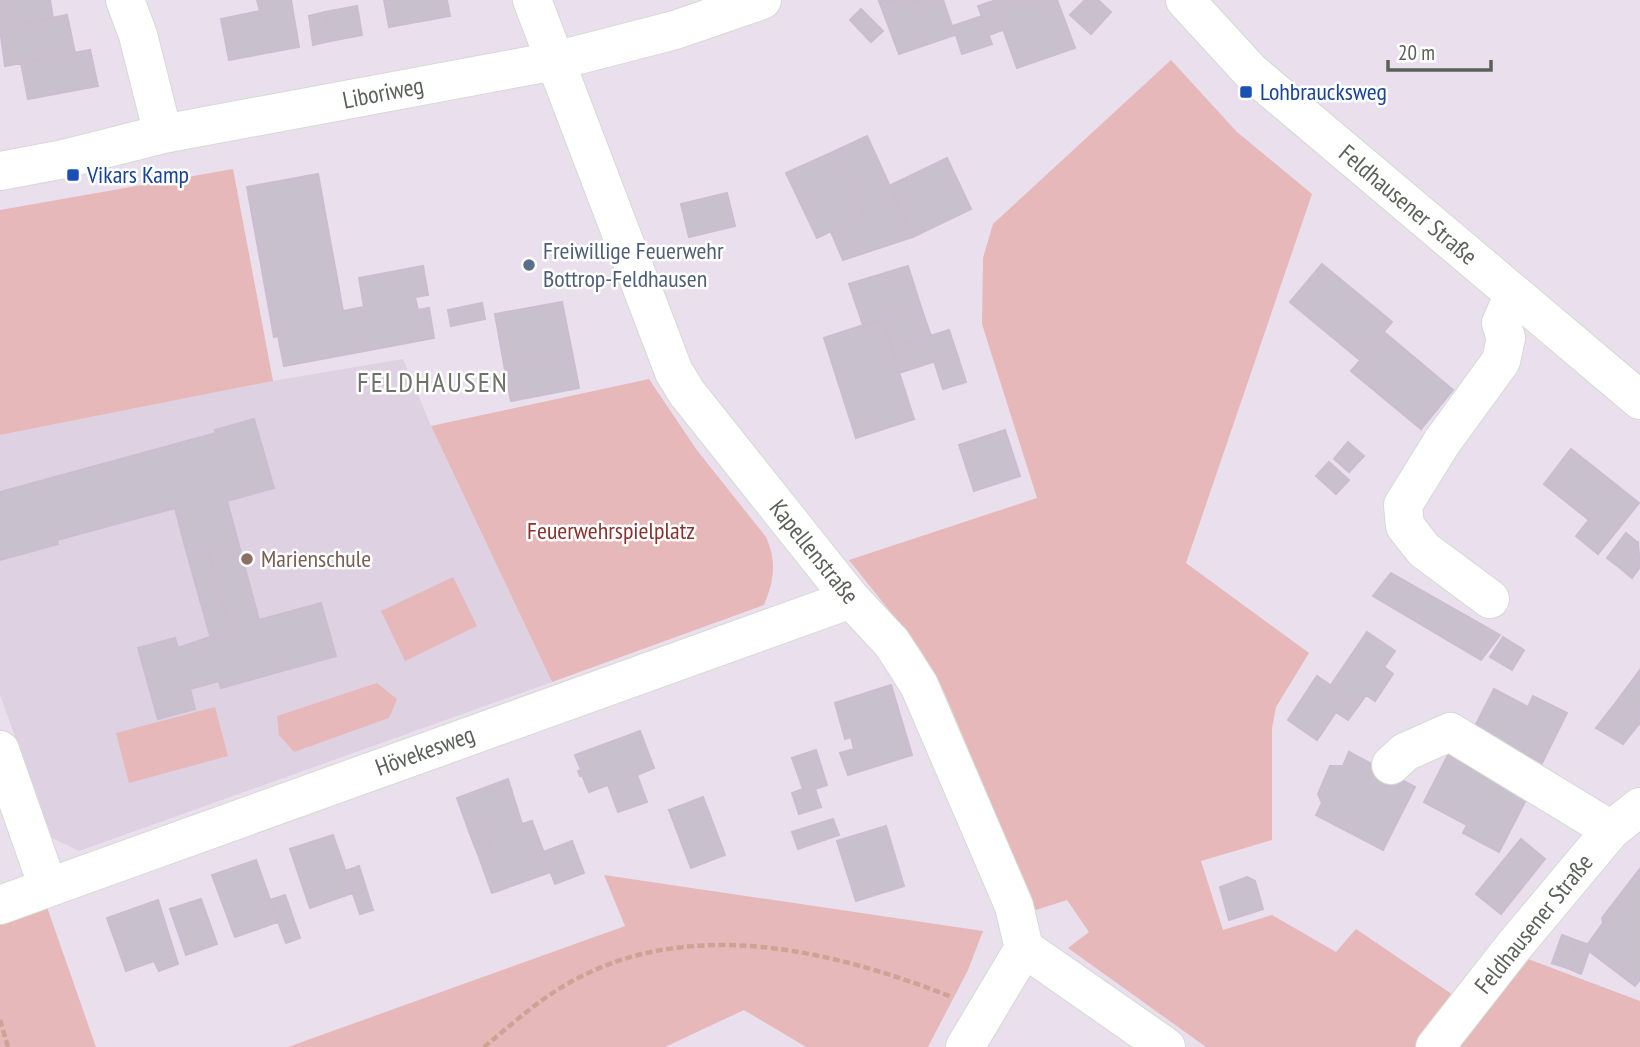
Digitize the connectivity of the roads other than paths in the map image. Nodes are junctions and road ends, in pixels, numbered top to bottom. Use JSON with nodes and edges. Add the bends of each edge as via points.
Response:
{"nodes":[{"id":1,"x":124,"y":0,"type":"edge"},
{"id":2,"x":531,"y":0,"type":"edge"},
{"id":3,"x":762,"y":0,"type":"edge"},
{"id":4,"x":1185,"y":0,"type":"edge"},
{"id":5,"x":555,"y":61,"type":"junction"},
{"id":6,"x":163,"y":134,"type":"junction"},
{"id":7,"x":0,"y":171,"type":"edge"},
{"id":8,"x":1514,"y":294,"type":"junction"},
{"id":9,"x":1640,"y":400,"type":"edge"},
{"id":10,"x":851,"y":599,"type":"junction"},
{"id":11,"x":1490,"y":599,"type":"dead end"},
{"id":12,"x":0,"y":750,"type":"edge"},
{"id":13,"x":1391,"y":765,"type":"dead end"},
{"id":14,"x":1626,"y":819,"type":"edge"},
{"id":15,"x":48,"y":887,"type":"junction"},
{"id":16,"x":0,"y":905,"type":"edge"},
{"id":17,"x":1024,"y":947,"type":"junction"},
{"id":18,"x":965,"y":1047,"type":"edge"},
{"id":19,"x":1166,"y":1047,"type":"edge"},
{"id":20,"x":1435,"y":1047,"type":"edge"}],
"edges":[{"from":1,"to":6,"type":"street","via":[[138,35]]},
{"from":2,"to":5,"type":"street","name":"Kapellenstraße"},
{"from":3,"to":5,"type":"street","name":"Liboriweg","via":[[675,30]]},
{"from":4,"to":8,"type":"street","name":"Feldhausener Straße","via":[[1251,72]]},
{"from":5,"to":6,"type":"street","name":"Liboriweg"},
{"from":5,"to":10,"type":"street","name":"Kapellenstraße","via":[[674,372]]},
{"from":6,"to":7,"type":"street","name":"Liboriweg"},
{"from":8,"to":9,"type":"street","name":"Feldhausener Straße"},
{"from":8,"to":11,"type":"street","via":[[1502,323],[1506,338],[1501,361],[1403,505],[1405,526],[1424,550]]},
{"from":10,"to":15,"type":"street","name":"Hövekesweg"},
{"from":10,"to":17,"type":"street","name":"Kapellenstraße","via":[[892,643],[919,685],[1014,906]]},
{"from":12,"to":15,"type":"street"},
{"from":13,"to":14,"type":"street","via":[[1405,752],[1450,732]]},
{"from":14,"to":20,"type":"street","name":"Feldhausener Straße","via":[[1514,946]]},
{"from":15,"to":16,"type":"street","name":"Hövekesweg"},
{"from":17,"to":18,"type":"street"},
{"from":17,"to":19,"type":"street"}]}
